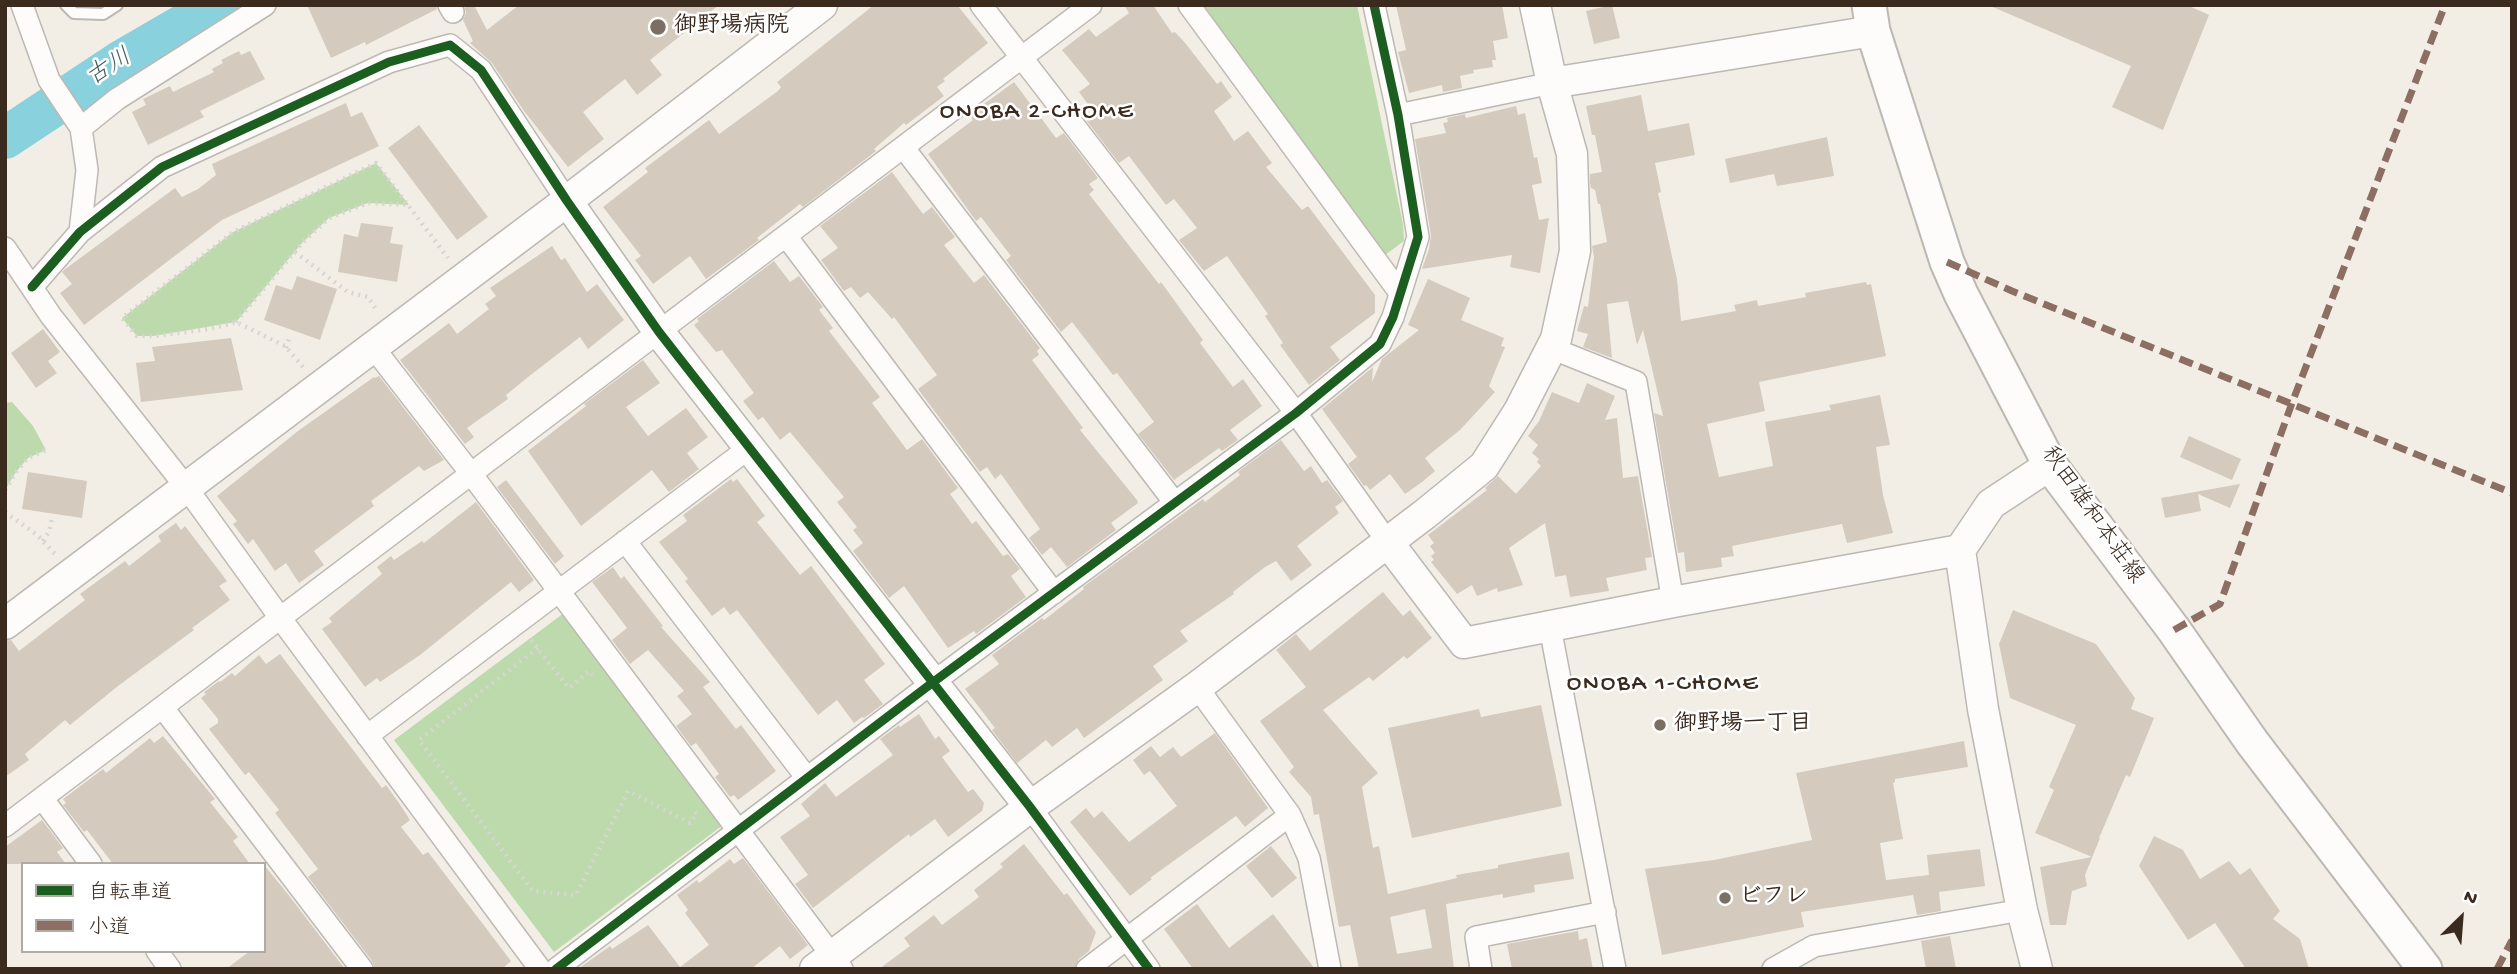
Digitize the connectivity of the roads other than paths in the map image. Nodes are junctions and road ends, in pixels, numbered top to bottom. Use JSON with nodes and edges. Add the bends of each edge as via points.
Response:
{"nodes":[{"id":1,"x":22,"y":5,"type":"edge"},
{"id":2,"x":66,"y":5,"type":"edge"},
{"id":3,"x":117,"y":5,"type":"edge"},
{"id":4,"x":265,"y":5,"type":"edge"},
{"id":5,"x":822,"y":5,"type":"edge"},
{"id":6,"x":981,"y":5,"type":"edge"},
{"id":7,"x":1091,"y":5,"type":"edge"},
{"id":8,"x":1189,"y":5,"type":"edge"},
{"id":9,"x":1374,"y":5,"type":"edge"},
{"id":10,"x":1535,"y":5,"type":"edge"},
{"id":11,"x":1871,"y":18,"type":"edge"},
{"id":12,"x":1020,"y":57,"type":"junction"},
{"id":13,"x":1552,"y":83,"type":"junction"},
{"id":14,"x":1398,"y":115,"type":"junction"},
{"id":15,"x":76,"y":122,"type":"junction"},
{"id":16,"x":903,"y":147,"type":"junction"},
{"id":17,"x":568,"y":201,"type":"junction"},
{"id":18,"x":80,"y":232,"type":"junction"},
{"id":19,"x":786,"y":236,"type":"junction"},
{"id":20,"x":5,"y":248,"type":"edge"},
{"id":21,"x":32,"y":287,"type":"junction"},
{"id":22,"x":1400,"y":293,"type":"junction"},
{"id":23,"x":659,"y":332,"type":"junction"},
{"id":24,"x":382,"y":340,"type":"junction"},
{"id":25,"x":1551,"y":348,"type":"junction"},
{"id":26,"x":1296,"y":413,"type":"junction"},
{"id":27,"x":749,"y":448,"type":"junction"},
{"id":28,"x":2050,"y":465,"type":"junction"},
{"id":29,"x":472,"y":475,"type":"junction"},
{"id":30,"x":186,"y":487,"type":"junction"},
{"id":31,"x":1175,"y":503,"type":"junction"},
{"id":32,"x":625,"y":541,"type":"junction"},
{"id":33,"x":1387,"y":541,"type":"junction"},
{"id":34,"x":1960,"y":550,"type":"junction"},
{"id":35,"x":559,"y":591,"type":"junction"},
{"id":36,"x":1054,"y":593,"type":"junction"},
{"id":37,"x":1673,"y":602,"type":"junction"},
{"id":38,"x":281,"y":620,"type":"junction"},
{"id":39,"x":5,"y":624,"type":"edge"},
{"id":40,"x":1550,"y":626,"type":"junction"},
{"id":41,"x":933,"y":683,"type":"junction"},
{"id":42,"x":1197,"y":687,"type":"junction"},
{"id":43,"x":163,"y":708,"type":"junction"},
{"id":44,"x":367,"y":736,"type":"junction"},
{"id":45,"x":807,"y":778,"type":"junction"},
{"id":46,"x":42,"y":798,"type":"junction"},
{"id":47,"x":1030,"y":807,"type":"junction"},
{"id":48,"x":1290,"y":815,"type":"junction"},
{"id":49,"x":5,"y":826,"type":"edge"},
{"id":50,"x":737,"y":831,"type":"junction"},
{"id":51,"x":90,"y":862,"type":"edge"},
{"id":52,"x":2022,"y":910,"type":"junction"},
{"id":53,"x":1605,"y":912,"type":"junction"},
{"id":54,"x":1127,"y":939,"type":"junction"},
{"id":55,"x":158,"y":953,"type":"edge"},
{"id":56,"x":830,"y":964,"type":"edge"},
{"id":57,"x":1787,"y":965,"type":"edge"},
{"id":58,"x":170,"y":969,"type":"edge"},
{"id":59,"x":362,"y":969,"type":"edge"},
{"id":60,"x":540,"y":969,"type":"edge"},
{"id":61,"x":556,"y":969,"type":"edge"},
{"id":62,"x":1087,"y":969,"type":"edge"},
{"id":63,"x":1149,"y":969,"type":"edge"},
{"id":64,"x":1330,"y":969,"type":"edge"},
{"id":65,"x":1481,"y":969,"type":"edge"},
{"id":66,"x":1615,"y":969,"type":"edge"},
{"id":67,"x":2037,"y":969,"type":"edge"},
{"id":68,"x":2425,"y":969,"type":"edge"}],
"edges":[{"from":1,"to":15,"type":"street","via":[[49,80]]},
{"from":2,"to":3,"type":"lane","via":[[74,13],[103,14]]},
{"from":4,"to":15,"type":"street"},
{"from":5,"to":17,"type":"street"},
{"from":6,"to":12,"type":"street"},
{"from":7,"to":12,"type":"street"},
{"from":8,"to":22,"type":"street"},
{"from":9,"to":14,"type":"street"},
{"from":10,"to":13,"type":"street"},
{"from":11,"to":13,"type":"street"},
{"from":11,"to":28,"type":"main road","name":"秋田雄和本荘線","via":[[1947,262]]},
{"from":12,"to":16,"type":"street"},
{"from":12,"to":26,"type":"street"},
{"from":13,"to":14,"type":"street"},
{"from":13,"to":25,"type":"street","via":[[1572,154],[1575,251]]},
{"from":14,"to":22,"type":"street","via":[[1418,237]]},
{"from":15,"to":18,"type":"street","via":[[87,170]]},
{"from":16,"to":19,"type":"street"},
{"from":16,"to":31,"type":"street"},
{"from":17,"to":18,"type":"street","via":[[481,70],[450,45],[389,62],[162,167]]},
{"from":17,"to":23,"type":"street"},
{"from":17,"to":24,"type":"street"},
{"from":18,"to":21,"type":"street"},
{"from":19,"to":23,"type":"street"},
{"from":19,"to":36,"type":"street"},
{"from":20,"to":21,"type":"street"},
{"from":21,"to":30,"type":"street"},
{"from":22,"to":26,"type":"street","via":[[1380,344]]},
{"from":23,"to":27,"type":"street"},
{"from":23,"to":29,"type":"street"},
{"from":24,"to":29,"type":"street"},
{"from":24,"to":30,"type":"street"},
{"from":25,"to":33,"type":"street","via":[[1484,466]]},
{"from":25,"to":37,"type":"street","via":[[1636,382]]},
{"from":26,"to":31,"type":"street"},
{"from":26,"to":33,"type":"street"},
{"from":27,"to":32,"type":"street"},
{"from":27,"to":41,"type":"street"},
{"from":28,"to":34,"type":"street","via":[[1991,504]]},
{"from":28,"to":68,"type":"main road","name":"秋田雄和本荘線"},
{"from":29,"to":35,"type":"street"},
{"from":29,"to":38,"type":"street"},
{"from":30,"to":38,"type":"street"},
{"from":30,"to":39,"type":"street"},
{"from":31,"to":36,"type":"street"},
{"from":32,"to":35,"type":"street"},
{"from":32,"to":45,"type":"street"},
{"from":33,"to":40,"type":"street","via":[[1464,643]]},
{"from":33,"to":42,"type":"street"},
{"from":34,"to":37,"type":"street"},
{"from":34,"to":52,"type":"street","via":[[1983,709]]},
{"from":35,"to":44,"type":"street"},
{"from":35,"to":50,"type":"street"},
{"from":36,"to":41,"type":"street"},
{"from":37,"to":40,"type":"street"},
{"from":38,"to":43,"type":"street"},
{"from":38,"to":44,"type":"street"},
{"from":40,"to":53,"type":"street"},
{"from":41,"to":45,"type":"street"},
{"from":41,"to":47,"type":"street"},
{"from":42,"to":47,"type":"street"},
{"from":42,"to":48,"type":"street"},
{"from":43,"to":46,"type":"street"},
{"from":43,"to":59,"type":"street"},
{"from":44,"to":60,"type":"street"},
{"from":45,"to":50,"type":"street"},
{"from":46,"to":49,"type":"street"},
{"from":46,"to":51,"type":"street"},
{"from":47,"to":54,"type":"street"},
{"from":47,"to":56,"type":"street"},
{"from":48,"to":54,"type":"street"},
{"from":48,"to":64,"type":"street","via":[[1309,858]]},
{"from":50,"to":56,"type":"street"},
{"from":50,"to":61,"type":"street"},
{"from":52,"to":57,"type":"street","via":[[1814,946]]},
{"from":52,"to":67,"type":"street"},
{"from":53,"to":65,"type":"street","via":[[1476,937]]},
{"from":53,"to":66,"type":"street"},
{"from":54,"to":62,"type":"street"},
{"from":54,"to":63,"type":"street"},
{"from":55,"to":58,"type":"street"}]}
